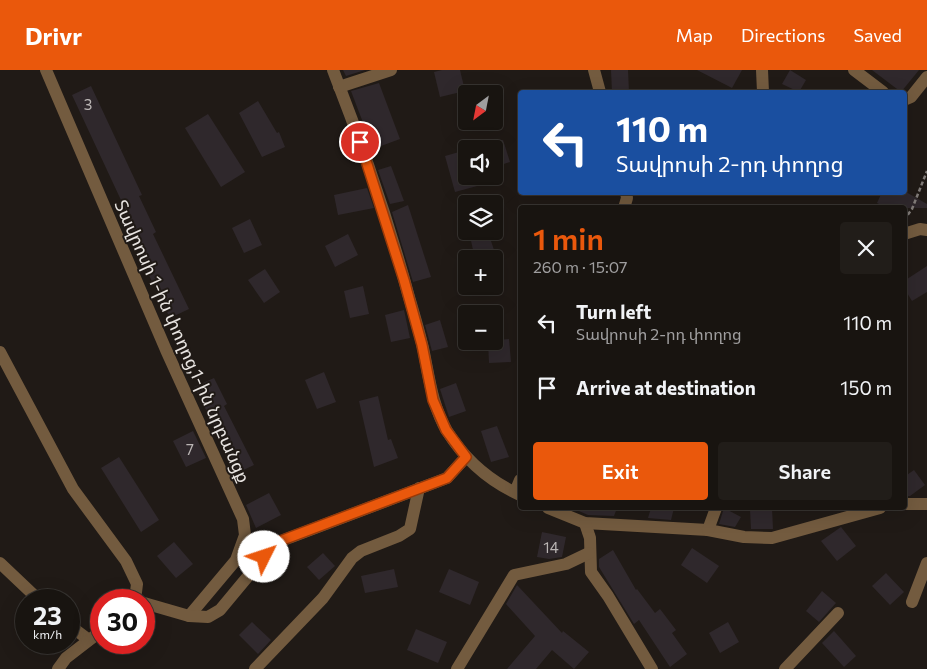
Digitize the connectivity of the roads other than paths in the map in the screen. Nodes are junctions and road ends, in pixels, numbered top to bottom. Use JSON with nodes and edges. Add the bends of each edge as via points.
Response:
{"nodes":[{"id":1,"x":46,"y":70,"type":"edge"},
{"id":2,"x":333,"y":70,"type":"edge"},
{"id":3,"x":391,"y":70,"type":"edge"},
{"id":4,"x":594,"y":70,"type":"edge"},
{"id":5,"x":762,"y":70,"type":"edge"},
{"id":6,"x":854,"y":70,"type":"edge"},
{"id":7,"x":927,"y":77,"type":"edge"},
{"id":8,"x":339,"y":87,"type":"junction"},
{"id":9,"x":599,"y":90,"type":"edge"},
{"id":10,"x":763,"y":90,"type":"edge"},
{"id":11,"x":880,"y":90,"type":"edge"},
{"id":12,"x":907,"y":99,"type":"edge"},
{"id":13,"x":927,"y":230,"type":"edge"},
{"id":14,"x":907,"y":233,"type":"edge"},
{"id":15,"x":0,"y":352,"type":"edge"},
{"id":16,"x":466,"y":457,"type":"junction"},
{"id":17,"x":419,"y":488,"type":"junction"},
{"id":18,"x":517,"y":494,"type":"edge"},
{"id":19,"x":907,"y":504,"type":"edge"},
{"id":20,"x":927,"y":504,"type":"edge"},
{"id":21,"x":553,"y":510,"type":"edge"},
{"id":22,"x":715,"y":510,"type":"edge"},
{"id":23,"x":873,"y":510,"type":"edge"},
{"id":24,"x":585,"y":523,"type":"junction"},
{"id":25,"x":708,"y":530,"type":"junction"},
{"id":26,"x":589,"y":553,"type":"junction"},
{"id":27,"x":0,"y":563,"type":"edge"},
{"id":28,"x":927,"y":564,"type":"edge"},
{"id":29,"x":27,"y":589,"type":"edge"},
{"id":30,"x":136,"y":589,"type":"edge"},
{"id":31,"x":912,"y":602,"type":"dead end"},
{"id":32,"x":155,"y":606,"type":"edge"},
{"id":33,"x":838,"y":613,"type":"dead end"},
{"id":34,"x":188,"y":616,"type":"junction"},
{"id":35,"x":80,"y":633,"type":"edge"},
{"id":36,"x":90,"y":640,"type":"joint"},
{"id":37,"x":58,"y":669,"type":"edge"},
{"id":38,"x":255,"y":669,"type":"edge"},
{"id":39,"x":457,"y":669,"type":"edge"},
{"id":40,"x":652,"y":669,"type":"edge"},
{"id":41,"x":785,"y":669,"type":"edge"}],
"edges":[{"from":1,"to":34,"type":"street","name":"Տավրոսի 1-ին փողոց,1-ին նրբանցք","via":[[166,350],[243,519],[245,535],[236,560]]},
{"from":2,"to":8,"type":"street"},
{"from":3,"to":8,"type":"street"},
{"from":4,"to":9,"type":"street"},
{"from":5,"to":10,"type":"street"},
{"from":6,"to":11,"type":"street"},
{"from":7,"to":12,"type":"street"},
{"from":8,"to":16,"type":"street","via":[[393,242],[422,345],[433,400],[446,430]]},
{"from":13,"to":14,"type":"street"},
{"from":15,"to":30,"type":"street","via":[[73,489],[126,561]]},
{"from":16,"to":17,"type":"street","via":[[447,478]]},
{"from":16,"to":18,"type":"street","via":[[486,476]]},
{"from":17,"to":34,"type":"street","via":[[280,541],[220,610],[208,617]]},
{"from":17,"to":38,"type":"street","via":[[410,530],[352,558],[323,598]]},
{"from":19,"to":20,"type":"street"},
{"from":21,"to":24,"type":"street"},
{"from":22,"to":25,"type":"street"},
{"from":23,"to":25,"type":"street","via":[[772,538]]},
{"from":24,"to":25,"type":"street"},
{"from":24,"to":26,"type":"street","via":[[590,538]]},
{"from":26,"to":39,"type":"street","via":[[566,564],[514,575]]},
{"from":26,"to":40,"type":"street","via":[[591,572]]},
{"from":27,"to":29,"type":"street"},
{"from":28,"to":31,"type":"street"},
{"from":32,"to":34,"type":"street"},
{"from":33,"to":41,"type":"street"},
{"from":35,"to":36,"type":"street"},
{"from":36,"to":37,"type":"street","via":[[66,658]]}]}
